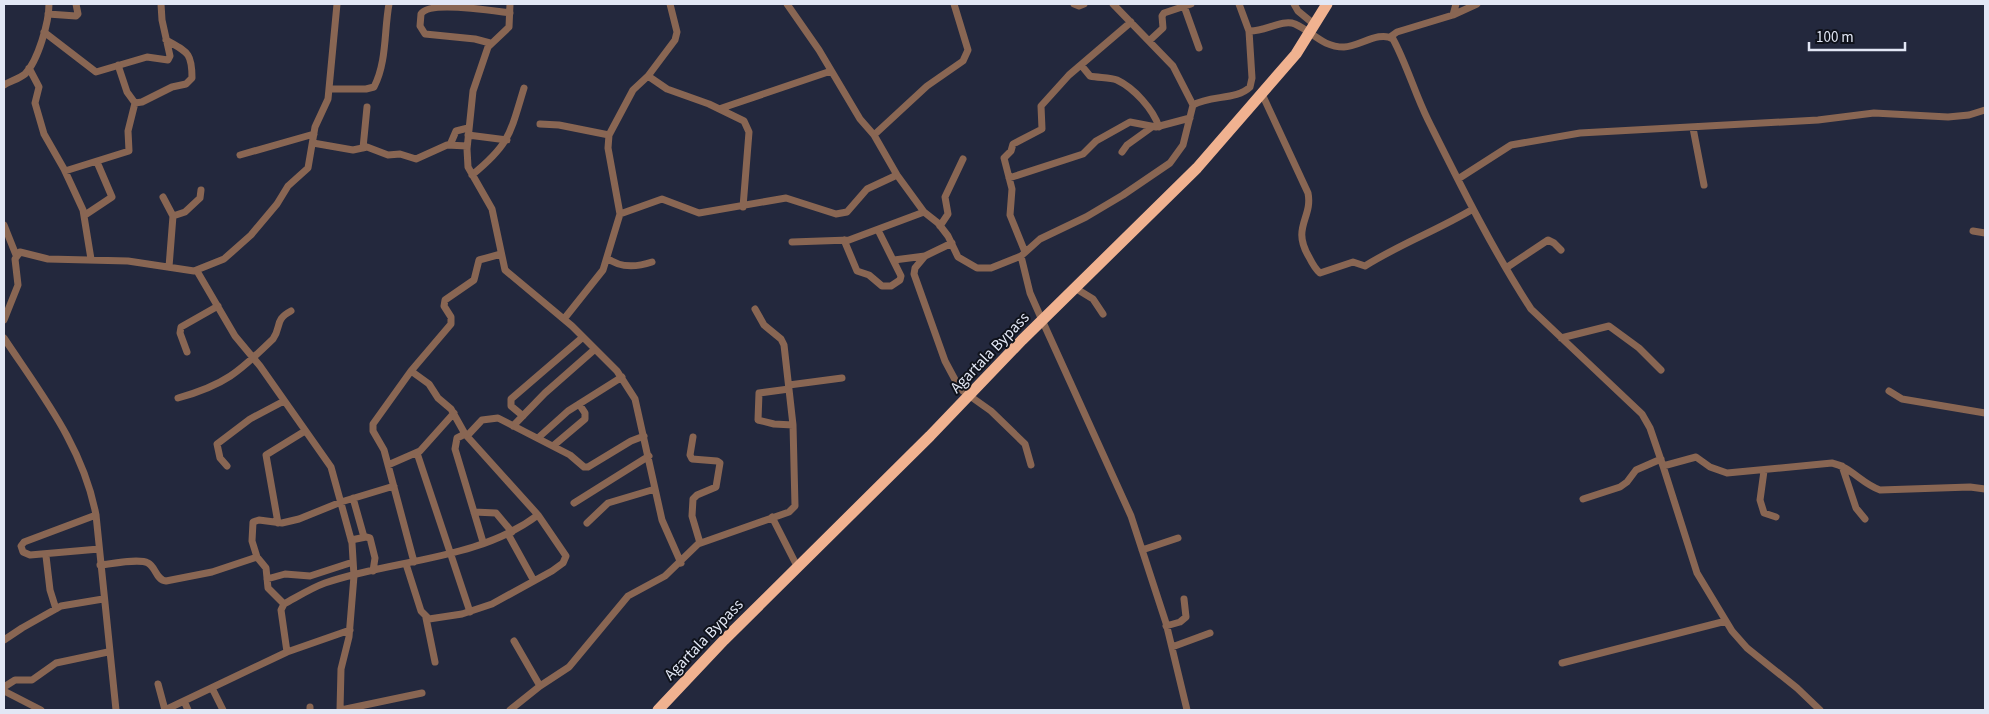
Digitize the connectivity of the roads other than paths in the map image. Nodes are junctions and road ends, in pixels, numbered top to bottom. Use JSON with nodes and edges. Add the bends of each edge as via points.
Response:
{"nodes":[{"id":1,"x":49,"y":4,"type":"edge"},
{"id":2,"x":76,"y":4,"type":"edge"},
{"id":3,"x":161,"y":4,"type":"edge"},
{"id":4,"x":337,"y":4,"type":"edge"},
{"id":5,"x":389,"y":4,"type":"edge"},
{"id":6,"x":510,"y":4,"type":"edge"},
{"id":7,"x":670,"y":4,"type":"edge"},
{"id":8,"x":787,"y":4,"type":"edge"},
{"id":9,"x":954,"y":4,"type":"edge"},
{"id":10,"x":1074,"y":4,"type":"edge"},
{"id":11,"x":1084,"y":4,"type":"edge"},
{"id":12,"x":1113,"y":4,"type":"edge"},
{"id":13,"x":1239,"y":4,"type":"edge"},
{"id":14,"x":1294,"y":4,"type":"edge"},
{"id":15,"x":1327,"y":4,"type":"edge"},
{"id":16,"x":1456,"y":4,"type":"edge"},
{"id":17,"x":1478,"y":4,"type":"edge"},
{"id":18,"x":1188,"y":5,"type":"edge"},
{"id":19,"x":510,"y":13,"type":"junction"},
{"id":20,"x":48,"y":14,"type":"junction"},
{"id":21,"x":1453,"y":15,"type":"junction"},
{"id":22,"x":1130,"y":22,"type":"junction"},
{"id":23,"x":1312,"y":30,"type":"junction"},
{"id":24,"x":1249,"y":31,"type":"junction"},
{"id":25,"x":44,"y":32,"type":"junction"},
{"id":26,"x":1390,"y":37,"type":"junction"},
{"id":27,"x":166,"y":40,"type":"junction"},
{"id":28,"x":1149,"y":41,"type":"junction"},
{"id":29,"x":490,"y":43,"type":"junction"},
{"id":30,"x":1199,"y":48,"type":"dead end"},
{"id":31,"x":118,"y":65,"type":"junction"},
{"id":32,"x":1081,"y":65,"type":"junction"},
{"id":33,"x":29,"y":68,"type":"junction"},
{"id":34,"x":831,"y":71,"type":"junction"},
{"id":35,"x":648,"y":76,"type":"junction"},
{"id":36,"x":4,"y":85,"type":"edge"},
{"id":37,"x":524,"y":88,"type":"dead end"},
{"id":38,"x":329,"y":89,"type":"junction"},
{"id":39,"x":1262,"y":94,"type":"junction"},
{"id":40,"x":135,"y":103,"type":"junction"},
{"id":41,"x":1193,"y":105,"type":"junction"},
{"id":42,"x":367,"y":107,"type":"dead end"},
{"id":43,"x":719,"y":109,"type":"junction"},
{"id":44,"x":1985,"y":110,"type":"edge"},
{"id":45,"x":1190,"y":118,"type":"junction"},
{"id":46,"x":540,"y":124,"type":"dead end"},
{"id":47,"x":1156,"y":127,"type":"junction"},
{"id":48,"x":1693,"y":128,"type":"junction"},
{"id":49,"x":468,"y":131,"type":"junction"},
{"id":50,"x":314,"y":134,"type":"junction"},
{"id":51,"x":874,"y":134,"type":"junction"},
{"id":52,"x":609,"y":135,"type":"junction"},
{"id":53,"x":507,"y":140,"type":"junction"},
{"id":54,"x":313,"y":143,"type":"junction"},
{"id":55,"x":450,"y":145,"type":"junction"},
{"id":56,"x":467,"y":146,"type":"junction"},
{"id":57,"x":363,"y":148,"type":"junction"},
{"id":58,"x":1122,"y":152,"type":"dead end"},
{"id":59,"x":240,"y":155,"type":"dead end"},
{"id":60,"x":963,"y":159,"type":"dead end"},
{"id":61,"x":97,"y":162,"type":"junction"},
{"id":62,"x":65,"y":171,"type":"junction"},
{"id":63,"x":472,"y":175,"type":"junction"},
{"id":64,"x":897,"y":175,"type":"junction"},
{"id":65,"x":1009,"y":178,"type":"junction"},
{"id":66,"x":1458,"y":179,"type":"junction"},
{"id":67,"x":1704,"y":184,"type":"dead end"},
{"id":68,"x":201,"y":190,"type":"dead end"},
{"id":69,"x":163,"y":197,"type":"dead end"},
{"id":70,"x":743,"y":207,"type":"junction"},
{"id":71,"x":1473,"y":209,"type":"junction"},
{"id":72,"x":924,"y":212,"type":"junction"},
{"id":73,"x":85,"y":214,"type":"junction"},
{"id":74,"x":620,"y":214,"type":"junction"},
{"id":75,"x":173,"y":216,"type":"junction"},
{"id":76,"x":4,"y":226,"type":"edge"},
{"id":77,"x":940,"y":226,"type":"junction"},
{"id":78,"x":878,"y":230,"type":"junction"},
{"id":79,"x":1973,"y":231,"type":"dead end"},
{"id":80,"x":1985,"y":233,"type":"edge"},
{"id":81,"x":844,"y":240,"type":"junction"},
{"id":82,"x":792,"y":242,"type":"dead end"},
{"id":83,"x":952,"y":243,"type":"junction"},
{"id":84,"x":1561,"y":250,"type":"dead end"},
{"id":85,"x":501,"y":254,"type":"junction"},
{"id":86,"x":1023,"y":254,"type":"junction"},
{"id":87,"x":16,"y":255,"type":"junction"},
{"id":88,"x":925,"y":256,"type":"junction"},
{"id":89,"x":607,"y":258,"type":"junction"},
{"id":90,"x":91,"y":259,"type":"junction"},
{"id":91,"x":894,"y":260,"type":"junction"},
{"id":92,"x":652,"y":262,"type":"dead end"},
{"id":93,"x":170,"y":267,"type":"junction"},
{"id":94,"x":1506,"y":268,"type":"junction"},
{"id":95,"x":197,"y":271,"type":"junction"},
{"id":96,"x":1075,"y":288,"type":"junction"},
{"id":97,"x":218,"y":306,"type":"junction"},
{"id":98,"x":755,"y":308,"type":"dead end"},
{"id":99,"x":291,"y":311,"type":"dead end"},
{"id":100,"x":1103,"y":314,"type":"dead end"},
{"id":101,"x":564,"y":319,"type":"junction"},
{"id":102,"x":4,"y":320,"type":"edge"},
{"id":103,"x":1042,"y":320,"type":"junction"},
{"id":104,"x":583,"y":337,"type":"junction"},
{"id":105,"x":4,"y":338,"type":"edge"},
{"id":106,"x":1560,"y":338,"type":"junction"},
{"id":107,"x":595,"y":349,"type":"junction"},
{"id":108,"x":187,"y":352,"type":"dead end"},
{"id":109,"x":253,"y":358,"type":"junction"},
{"id":110,"x":1661,"y":370,"type":"dead end"},
{"id":111,"x":411,"y":371,"type":"junction"},
{"id":112,"x":622,"y":376,"type":"junction"},
{"id":113,"x":842,"y":378,"type":"dead end"},
{"id":114,"x":789,"y":387,"type":"junction"},
{"id":115,"x":1889,"y":390,"type":"dead end"},
{"id":116,"x":969,"y":396,"type":"junction"},
{"id":117,"x":178,"y":398,"type":"dead end"},
{"id":118,"x":284,"y":401,"type":"junction"},
{"id":119,"x":579,"y":404,"type":"junction"},
{"id":120,"x":454,"y":413,"type":"junction"},
{"id":121,"x":1985,"y":413,"type":"edge"},
{"id":122,"x":523,"y":416,"type":"junction"},
{"id":123,"x":793,"y":425,"type":"junction"},
{"id":124,"x":513,"y":426,"type":"junction"},
{"id":125,"x":305,"y":431,"type":"junction"},
{"id":126,"x":466,"y":435,"type":"junction"},
{"id":127,"x":644,"y":436,"type":"junction"},
{"id":128,"x":693,"y":436,"type":"dead end"},
{"id":129,"x":538,"y":438,"type":"junction"},
{"id":130,"x":553,"y":446,"type":"junction"},
{"id":131,"x":417,"y":453,"type":"junction"},
{"id":132,"x":649,"y":456,"type":"junction"},
{"id":133,"x":1662,"y":463,"type":"junction"},
{"id":134,"x":388,"y":465,"type":"junction"},
{"id":135,"x":1031,"y":465,"type":"dead end"},
{"id":136,"x":226,"y":466,"type":"dead end"},
{"id":137,"x":1842,"y":466,"type":"junction"},
{"id":138,"x":1764,"y":471,"type":"junction"},
{"id":139,"x":394,"y":486,"type":"junction"},
{"id":140,"x":655,"y":489,"type":"junction"},
{"id":141,"x":1985,"y":489,"type":"edge"},
{"id":142,"x":353,"y":498,"type":"junction"},
{"id":143,"x":1583,"y":499,"type":"dead end"},
{"id":144,"x":341,"y":502,"type":"junction"},
{"id":145,"x":574,"y":503,"type":"dead end"},
{"id":146,"x":474,"y":512,"type":"junction"},
{"id":147,"x":538,"y":514,"type":"junction"},
{"id":148,"x":96,"y":515,"type":"junction"},
{"id":149,"x":772,"y":517,"type":"junction"},
{"id":150,"x":1776,"y":517,"type":"dead end"},
{"id":151,"x":1865,"y":519,"type":"dead end"},
{"id":152,"x":278,"y":523,"type":"junction"},
{"id":153,"x":588,"y":523,"type":"dead end"},
{"id":154,"x":510,"y":533,"type":"junction"},
{"id":155,"x":364,"y":537,"type":"junction"},
{"id":156,"x":1178,"y":538,"type":"dead end"},
{"id":157,"x":351,"y":540,"type":"junction"},
{"id":158,"x":483,"y":542,"type":"junction"},
{"id":159,"x":700,"y":543,"type":"junction"},
{"id":160,"x":99,"y":549,"type":"junction"},
{"id":161,"x":1142,"y":550,"type":"junction"},
{"id":162,"x":449,"y":553,"type":"junction"},
{"id":163,"x":46,"y":556,"type":"junction"},
{"id":164,"x":257,"y":557,"type":"junction"},
{"id":165,"x":353,"y":562,"type":"junction"},
{"id":166,"x":414,"y":562,"type":"junction"},
{"id":167,"x":681,"y":563,"type":"junction"},
{"id":168,"x":406,"y":564,"type":"junction"},
{"id":169,"x":100,"y":565,"type":"junction"},
{"id":170,"x":798,"y":568,"type":"junction"},
{"id":171,"x":373,"y":571,"type":"junction"},
{"id":172,"x":354,"y":576,"type":"junction"},
{"id":173,"x":267,"y":579,"type":"junction"},
{"id":174,"x":534,"y":581,"type":"junction"},
{"id":175,"x":103,"y":599,"type":"junction"},
{"id":176,"x":1184,"y":599,"type":"dead end"},
{"id":177,"x":284,"y":604,"type":"junction"},
{"id":178,"x":56,"y":609,"type":"junction"},
{"id":179,"x":470,"y":612,"type":"junction"},
{"id":180,"x":426,"y":618,"type":"junction"},
{"id":181,"x":1726,"y":622,"type":"junction"},
{"id":182,"x":1166,"y":626,"type":"junction"},
{"id":183,"x":350,"y":630,"type":"junction"},
{"id":184,"x":1210,"y":633,"type":"dead end"},
{"id":185,"x":4,"y":640,"type":"edge"},
{"id":186,"x":514,"y":641,"type":"dead end"},
{"id":187,"x":1172,"y":647,"type":"junction"},
{"id":188,"x":108,"y":652,"type":"junction"},
{"id":189,"x":287,"y":652,"type":"junction"},
{"id":190,"x":435,"y":662,"type":"dead end"},
{"id":191,"x":1562,"y":663,"type":"dead end"},
{"id":192,"x":158,"y":684,"type":"dead end"},
{"id":193,"x":540,"y":686,"type":"junction"},
{"id":194,"x":4,"y":688,"type":"edge"},
{"id":195,"x":212,"y":688,"type":"junction"},
{"id":196,"x":4,"y":691,"type":"edge"},
{"id":197,"x":422,"y":693,"type":"dead end"},
{"id":198,"x":184,"y":701,"type":"junction"},
{"id":199,"x":41,"y":710,"type":"edge"},
{"id":200,"x":116,"y":710,"type":"edge"},
{"id":201,"x":188,"y":710,"type":"edge"},
{"id":202,"x":222,"y":710,"type":"edge"},
{"id":203,"x":340,"y":710,"type":"edge"},
{"id":204,"x":510,"y":710,"type":"edge"},
{"id":205,"x":658,"y":710,"type":"edge"},
{"id":206,"x":1187,"y":710,"type":"edge"},
{"id":207,"x":1820,"y":710,"type":"edge"}],
"edges":[{"from":1,"to":20,"type":"street"},
{"from":2,"to":20,"type":"street","via":[[76,16]]},
{"from":3,"to":27,"type":"street"},
{"from":4,"to":38,"type":"street"},
{"from":5,"to":38,"type":"street","via":[[384,53],[374,87]]},
{"from":6,"to":19,"type":"street"},
{"from":7,"to":35,"type":"street","via":[[676,36]]},
{"from":8,"to":34,"type":"street"},
{"from":9,"to":51,"type":"street","via":[[968,50],[963,61],[927,86]]},
{"from":10,"to":11,"type":"street"},
{"from":12,"to":22,"type":"street"},
{"from":13,"to":24,"type":"street"},
{"from":14,"to":23,"type":"street"},
{"from":15,"to":23,"type":"highway","name":"Agartala Bypass"},
{"from":16,"to":21,"type":"street"},
{"from":17,"to":21,"type":"street"},
{"from":18,"to":28,"type":"street","via":[[1164,13],[1164,28]]},
{"from":18,"to":30,"type":"street"},
{"from":19,"to":29,"type":"street","via":[[506,31]]},
{"from":19,"to":29,"type":"street","via":[[448,7],[429,8],[421,14],[420,26],[426,34]]},
{"from":20,"to":25,"type":"street"},
{"from":21,"to":26,"type":"street"},
{"from":22,"to":28,"type":"street"},
{"from":22,"to":32,"type":"street"},
{"from":23,"to":24,"type":"street","via":[[1291,23]]},
{"from":23,"to":26,"type":"street","via":[[1329,44],[1343,47]]},
{"from":23,"to":39,"type":"highway","name":"Agartala Bypass"},
{"from":24,"to":41,"type":"street","via":[[1250,87],[1240,94],[1210,98]]},
{"from":25,"to":31,"type":"street","via":[[96,72]]},
{"from":25,"to":33,"type":"street"},
{"from":26,"to":66,"type":"street"},
{"from":27,"to":31,"type":"street","via":[[168,60],[150,57]]},
{"from":27,"to":40,"type":"street","via":[[190,55],[190,81]]},
{"from":28,"to":41,"type":"street","via":[[1173,66]]},
{"from":29,"to":49,"type":"street","via":[[472,92]]},
{"from":31,"to":40,"type":"street","via":[[127,92]]},
{"from":32,"to":47,"type":"street","via":[[1090,76],[1117,80],[1133,91],[1154,115]]},
{"from":32,"to":65,"type":"street","via":[[1041,106],[1043,126],[1040,131],[1011,146],[1011,151],[1004,158]]},
{"from":33,"to":36,"type":"street"},
{"from":33,"to":62,"type":"street","via":[[39,87],[34,103],[44,134]]},
{"from":34,"to":43,"type":"street"},
{"from":34,"to":51,"type":"street","via":[[860,119]]},
{"from":35,"to":43,"type":"street","via":[[666,89]]},
{"from":35,"to":52,"type":"street","via":[[633,90]]},
{"from":37,"to":53,"type":"street"},
{"from":38,"to":50,"type":"street"},
{"from":39,"to":71,"type":"street","via":[[1308,193],[1300,234],[1304,248],[1320,274],[1353,262],[1365,266]]},
{"from":39,"to":96,"type":"highway","name":"Agartala Bypass","via":[[1198,168]]},
{"from":40,"to":61,"type":"street","via":[[128,131],[130,149]]},
{"from":41,"to":45,"type":"street"},
{"from":42,"to":57,"type":"street"},
{"from":43,"to":70,"type":"street","via":[[744,121],[749,132]]},
{"from":44,"to":48,"type":"street","via":[[1948,117],[1874,113]]},
{"from":45,"to":47,"type":"street"},
{"from":45,"to":86,"type":"street","via":[[1183,145],[1170,163],[1123,196],[1040,239]]},
{"from":46,"to":52,"type":"street"},
{"from":47,"to":58,"type":"street","via":[[1127,145]]},
{"from":47,"to":65,"type":"street","via":[[1130,122],[1096,140],[1083,154]]},
{"from":48,"to":66,"type":"street","via":[[1580,133],[1522,142],[1500,150]]},
{"from":48,"to":67,"type":"street"},
{"from":49,"to":53,"type":"street"},
{"from":49,"to":55,"type":"street","via":[[456,131]]},
{"from":49,"to":56,"type":"street"},
{"from":50,"to":54,"type":"street"},
{"from":50,"to":59,"type":"street"},
{"from":51,"to":64,"type":"street"},
{"from":52,"to":74,"type":"street","via":[[608,148]]},
{"from":53,"to":63,"type":"street"},
{"from":54,"to":57,"type":"street","via":[[353,150]]},
{"from":54,"to":95,"type":"street","via":[[308,168],[288,186],[251,235],[224,259]]},
{"from":55,"to":56,"type":"street"},
{"from":55,"to":57,"type":"street","via":[[429,151],[420,159]]},
{"from":56,"to":63,"type":"street","via":[[468,167]]},
{"from":60,"to":77,"type":"street","via":[[945,197],[948,214]]},
{"from":61,"to":62,"type":"street"},
{"from":61,"to":73,"type":"street","via":[[112,197]]},
{"from":62,"to":73,"type":"street"},
{"from":63,"to":85,"type":"street","via":[[492,209]]},
{"from":64,"to":70,"type":"street","via":[[867,189],[842,213],[836,214],[792,198]]},
{"from":64,"to":72,"type":"street"},
{"from":65,"to":86,"type":"street","via":[[1012,189],[1010,215]]},
{"from":66,"to":71,"type":"street"},
{"from":68,"to":75,"type":"street","via":[[200,198],[193,205]]},
{"from":69,"to":75,"type":"street"},
{"from":70,"to":74,"type":"street","via":[[700,213],[662,200]]},
{"from":71,"to":94,"type":"street"},
{"from":72,"to":77,"type":"street"},
{"from":72,"to":78,"type":"street"},
{"from":73,"to":90,"type":"street"},
{"from":74,"to":89,"type":"street"},
{"from":75,"to":93,"type":"street"},
{"from":76,"to":87,"type":"street"},
{"from":77,"to":83,"type":"street"},
{"from":78,"to":81,"type":"street"},
{"from":78,"to":91,"type":"street"},
{"from":79,"to":80,"type":"street"},
{"from":81,"to":82,"type":"street"},
{"from":81,"to":91,"type":"street","via":[[857,271],[869,275],[882,286],[891,286],[900,280]]},
{"from":83,"to":86,"type":"street","via":[[958,258],[977,268],[991,268]]},
{"from":83,"to":88,"type":"street"},
{"from":84,"to":94,"type":"street","via":[[1548,240]]},
{"from":85,"to":101,"type":"street","via":[[505,270]]},
{"from":85,"to":111,"type":"street","via":[[479,260],[474,280],[445,300],[451,324]]},
{"from":86,"to":103,"type":"street","via":[[1030,292]]},
{"from":87,"to":90,"type":"street","via":[[20,252],[48,259]]},
{"from":87,"to":102,"type":"street","via":[[18,285]]},
{"from":88,"to":91,"type":"street"},
{"from":88,"to":116,"type":"street","via":[[915,268],[916,280],[945,361],[960,389]]},
{"from":89,"to":92,"type":"street","via":[[617,265],[640,266]]},
{"from":89,"to":101,"type":"street","via":[[600,275]]},
{"from":90,"to":93,"type":"street"},
{"from":93,"to":95,"type":"street"},
{"from":94,"to":106,"type":"street","via":[[1530,309]]},
{"from":95,"to":97,"type":"street"},
{"from":96,"to":100,"type":"street","via":[[1095,302]]},
{"from":96,"to":103,"type":"highway","name":"Agartala Bypass"},
{"from":97,"to":108,"type":"street","via":[[180,327]]},
{"from":97,"to":109,"type":"street","via":[[235,336]]},
{"from":98,"to":114,"type":"street","via":[[764,326],[782,339]]},
{"from":99,"to":109,"type":"street","via":[[282,316],[274,339]]},
{"from":101,"to":104,"type":"street"},
{"from":103,"to":116,"type":"highway","name":"Agartala Bypass"},
{"from":103,"to":161,"type":"street","via":[[1110,467]]},
{"from":104,"to":107,"type":"street"},
{"from":104,"to":122,"type":"street","via":[[511,399],[511,406]]},
{"from":105,"to":148,"type":"street","via":[[69,436]]},
{"from":106,"to":110,"type":"street","via":[[1608,326],[1639,348]]},
{"from":106,"to":133,"type":"street","via":[[1642,414]]},
{"from":107,"to":112,"type":"street"},
{"from":107,"to":122,"type":"street"},
{"from":109,"to":117,"type":"street","via":[[230,378]]},
{"from":109,"to":118,"type":"street"},
{"from":111,"to":120,"type":"street","via":[[432,388]]},
{"from":111,"to":134,"type":"street","via":[[373,424]]},
{"from":112,"to":119,"type":"street"},
{"from":112,"to":127,"type":"street","via":[[637,405]]},
{"from":113,"to":114,"type":"street"},
{"from":114,"to":123,"type":"street"},
{"from":114,"to":123,"type":"street","via":[[758,394],[757,415],[758,420]]},
{"from":115,"to":121,"type":"street","via":[[1902,399]]},
{"from":116,"to":135,"type":"street","via":[[1026,444]]},
{"from":116,"to":170,"type":"highway","name":"Agartala Bypass"},
{"from":118,"to":125,"type":"street"},
{"from":118,"to":136,"type":"street","via":[[250,419],[217,444],[220,458]]},
{"from":119,"to":129,"type":"street"},
{"from":119,"to":130,"type":"street","via":[[585,418]]},
{"from":120,"to":126,"type":"street"},
{"from":120,"to":131,"type":"street"},
{"from":122,"to":124,"type":"street"},
{"from":123,"to":149,"type":"street","via":[[797,502],[792,510]]},
{"from":124,"to":126,"type":"street","via":[[498,418],[484,419]]},
{"from":124,"to":129,"type":"street"},
{"from":125,"to":144,"type":"street","via":[[331,467]]},
{"from":125,"to":152,"type":"street","via":[[266,455]]},
{"from":126,"to":146,"type":"street","via":[[457,438],[456,449]]},
{"from":126,"to":147,"type":"street"},
{"from":127,"to":130,"type":"street","via":[[588,467]]},
{"from":127,"to":132,"type":"street"},
{"from":128,"to":159,"type":"street","via":[[692,459],[720,463],[716,487],[697,494],[693,499],[692,516]]},
{"from":129,"to":130,"type":"street"},
{"from":131,"to":134,"type":"street"},
{"from":131,"to":162,"type":"street"},
{"from":132,"to":140,"type":"street"},
{"from":132,"to":145,"type":"street"},
{"from":133,"to":138,"type":"street","via":[[1696,457],[1727,473]]},
{"from":133,"to":143,"type":"street","via":[[1636,470],[1620,487]]},
{"from":133,"to":181,"type":"street","via":[[1697,573]]},
{"from":134,"to":139,"type":"street"},
{"from":137,"to":138,"type":"street","via":[[1824,462]]},
{"from":137,"to":141,"type":"street","via":[[1880,490],[1970,486]]},
{"from":137,"to":151,"type":"street","via":[[1856,508]]},
{"from":138,"to":150,"type":"street","via":[[1760,507],[1764,513]]},
{"from":139,"to":142,"type":"street"},
{"from":139,"to":166,"type":"street"},
{"from":140,"to":153,"type":"street","via":[[612,502]]},
{"from":140,"to":167,"type":"street","via":[[666,531]]},
{"from":142,"to":144,"type":"street"},
{"from":142,"to":155,"type":"street"},
{"from":144,"to":152,"type":"street","via":[[299,519]]},
{"from":144,"to":157,"type":"street"},
{"from":146,"to":154,"type":"street","via":[[496,513]]},
{"from":146,"to":158,"type":"street"},
{"from":147,"to":154,"type":"street"},
{"from":147,"to":174,"type":"street","via":[[566,559]]},
{"from":148,"to":160,"type":"street"},
{"from":148,"to":163,"type":"street","via":[[21,544],[26,554]]},
{"from":149,"to":159,"type":"street"},
{"from":149,"to":170,"type":"street"},
{"from":152,"to":164,"type":"street","via":[[253,522],[252,541]]},
{"from":154,"to":158,"type":"street"},
{"from":154,"to":174,"type":"street"},
{"from":155,"to":157,"type":"street"},
{"from":155,"to":171,"type":"street","via":[[369,537],[372,542]]},
{"from":156,"to":161,"type":"street"},
{"from":157,"to":165,"type":"street"},
{"from":158,"to":162,"type":"street"},
{"from":159,"to":167,"type":"street"},
{"from":160,"to":163,"type":"street"},
{"from":160,"to":169,"type":"street"},
{"from":161,"to":182,"type":"street"},
{"from":162,"to":166,"type":"street"},
{"from":162,"to":179,"type":"street"},
{"from":163,"to":178,"type":"street"},
{"from":164,"to":169,"type":"street","via":[[212,572],[166,582],[144,561]]},
{"from":164,"to":173,"type":"street","via":[[266,568]]},
{"from":165,"to":172,"type":"street"},
{"from":165,"to":173,"type":"street","via":[[310,576],[285,574]]},
{"from":166,"to":168,"type":"street"},
{"from":167,"to":193,"type":"street","via":[[624,599],[573,662]]},
{"from":168,"to":171,"type":"street"},
{"from":168,"to":180,"type":"street","via":[[416,600]]},
{"from":169,"to":175,"type":"street"},
{"from":170,"to":205,"type":"highway","name":"Agartala Bypass"},
{"from":171,"to":172,"type":"street"},
{"from":172,"to":177,"type":"street","via":[[325,582]]},
{"from":172,"to":183,"type":"street"},
{"from":173,"to":177,"type":"street","via":[[268,588]]},
{"from":174,"to":179,"type":"street"},
{"from":175,"to":178,"type":"street"},
{"from":175,"to":188,"type":"street"},
{"from":176,"to":182,"type":"street","via":[[1186,617]]},
{"from":177,"to":189,"type":"street"},
{"from":178,"to":185,"type":"street"},
{"from":179,"to":180,"type":"street"},
{"from":180,"to":190,"type":"street"},
{"from":181,"to":191,"type":"street"},
{"from":181,"to":207,"type":"street","via":[[1747,648]]},
{"from":182,"to":187,"type":"street"},
{"from":183,"to":189,"type":"street"},
{"from":183,"to":203,"type":"street","via":[[341,670]]},
{"from":184,"to":187,"type":"street"},
{"from":186,"to":193,"type":"street"},
{"from":187,"to":206,"type":"street"},
{"from":188,"to":194,"type":"street","via":[[56,663],[32,680],[15,680]]},
{"from":188,"to":200,"type":"street"},
{"from":189,"to":195,"type":"street"},
{"from":192,"to":198,"type":"street","via":[[165,710]]},
{"from":193,"to":204,"type":"street"},
{"from":195,"to":198,"type":"street"},
{"from":195,"to":202,"type":"street"},
{"from":196,"to":199,"type":"street"},
{"from":197,"to":203,"type":"street"},
{"from":198,"to":201,"type":"street"}]}
